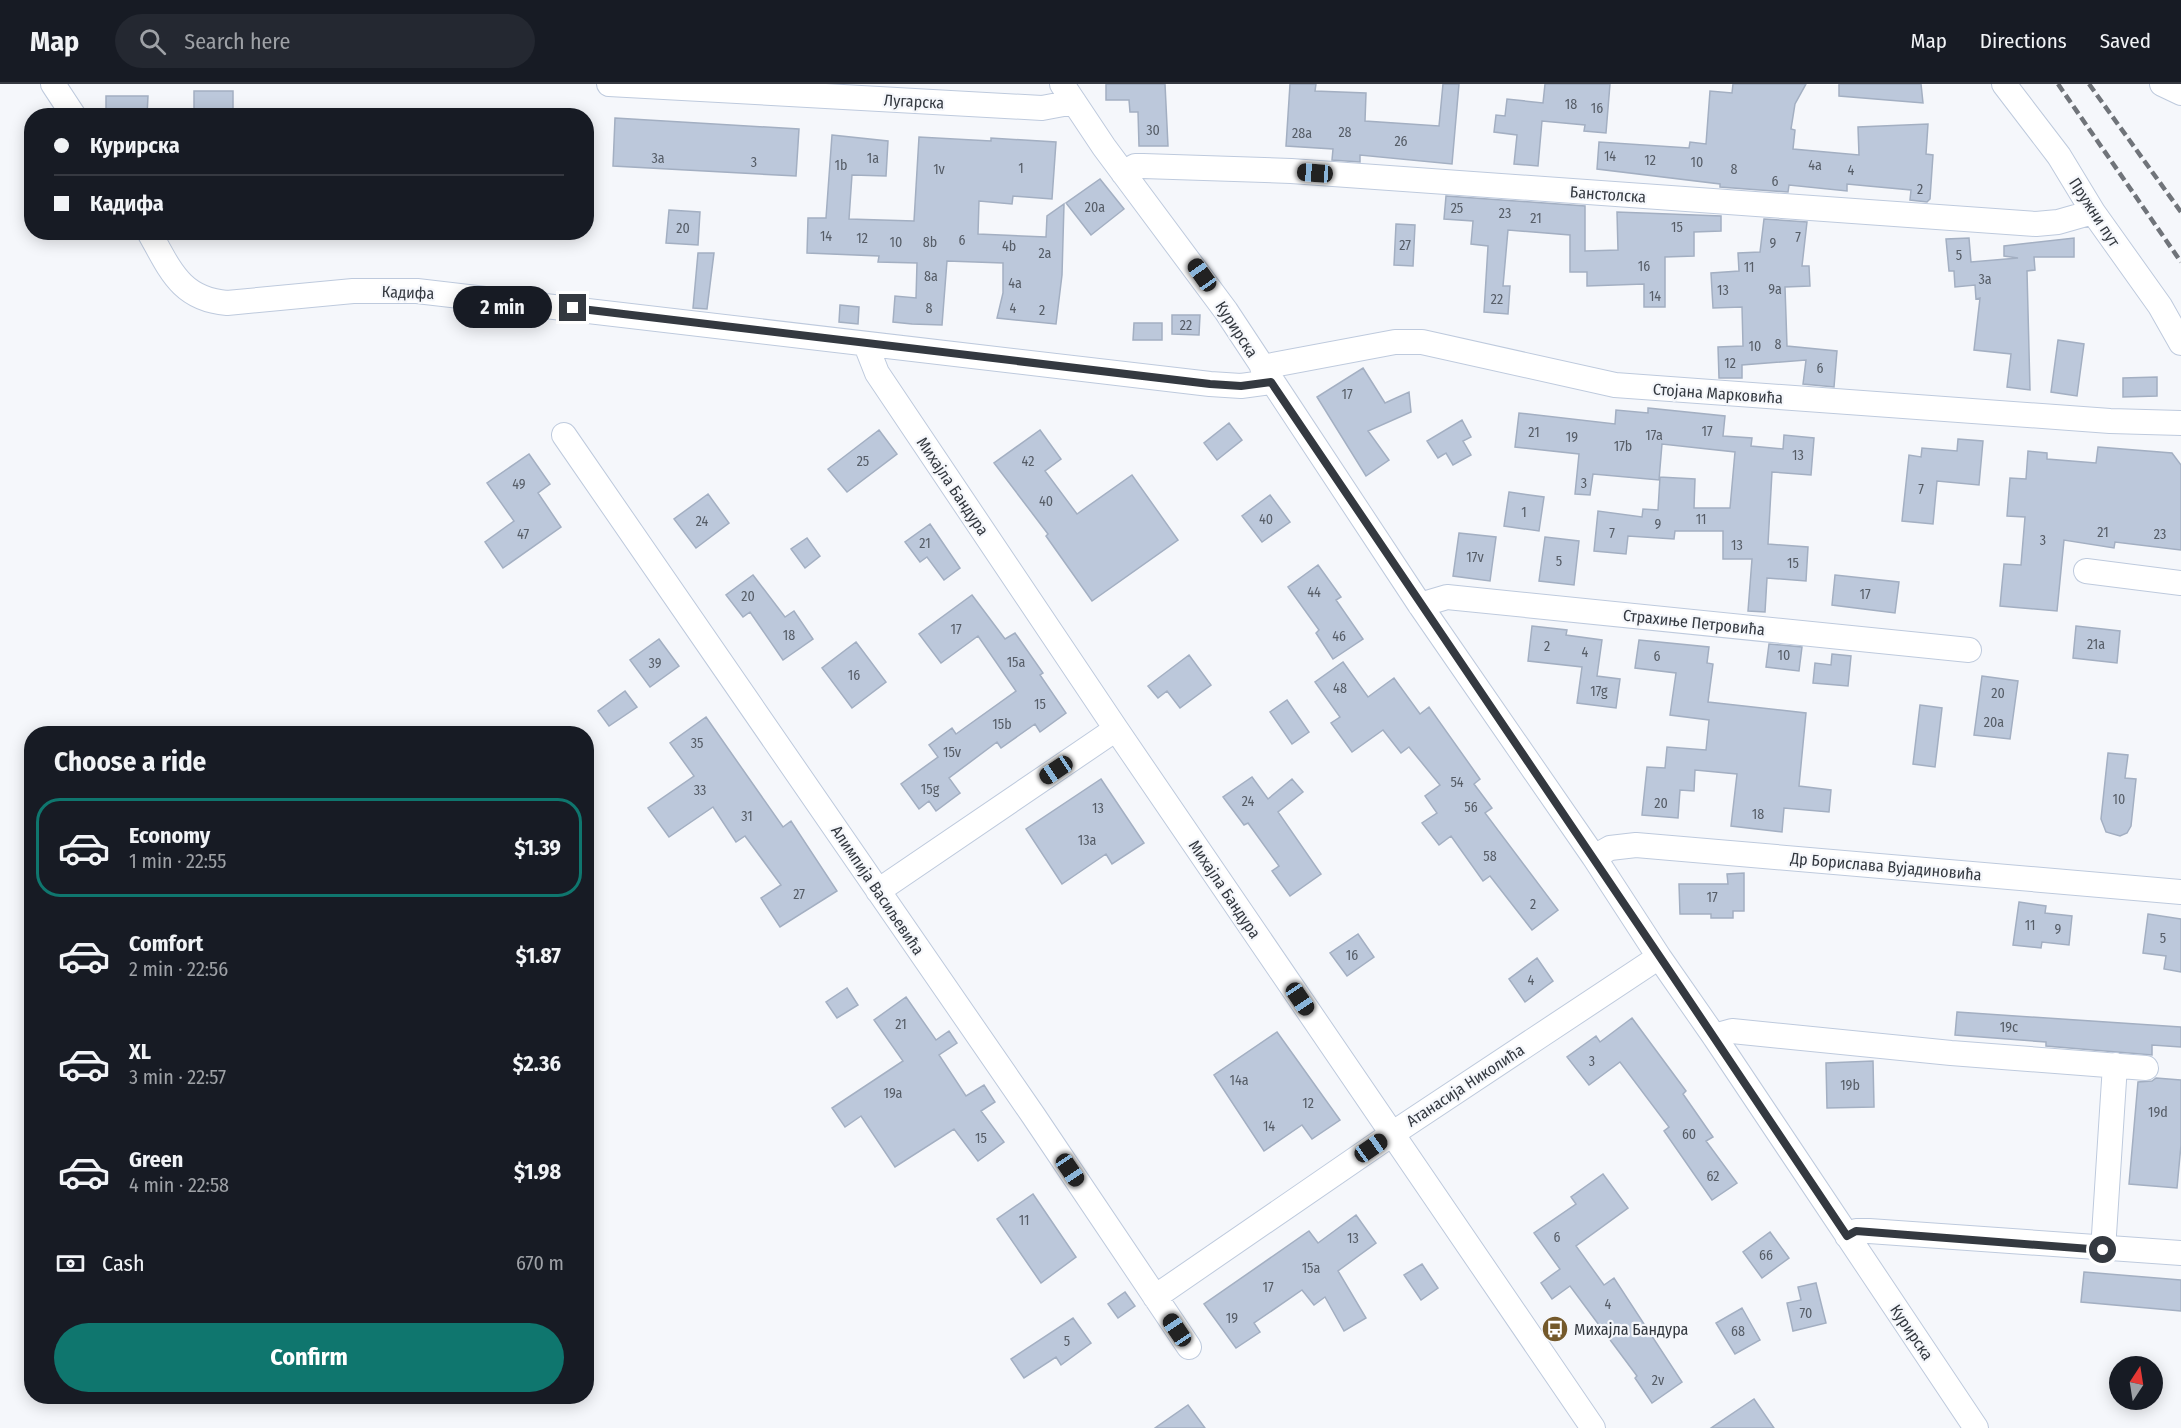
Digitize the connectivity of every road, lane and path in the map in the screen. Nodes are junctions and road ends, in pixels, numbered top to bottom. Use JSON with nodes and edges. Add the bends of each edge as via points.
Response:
{"nodes":[{"id":1,"x":53,"y":84,"type":"edge"},
{"id":2,"x":609,"y":84,"type":"edge"},
{"id":3,"x":2004,"y":84,"type":"edge"},
{"id":4,"x":2162,"y":84,"type":"edge"},
{"id":5,"x":1068,"y":93,"type":"edge"},
{"id":6,"x":2181,"y":93,"type":"edge"},
{"id":7,"x":69,"y":108,"type":"edge"},
{"id":8,"x":1124,"y":173,"type":"junction"},
{"id":9,"x":2092,"y":212,"type":"junction"},
{"id":10,"x":154,"y":240,"type":"edge"},
{"id":11,"x":2181,"y":343,"type":"edge"},
{"id":12,"x":866,"y":345,"type":"junction"},
{"id":13,"x":1267,"y":374,"type":"junction"},
{"id":14,"x":2181,"y":423,"type":"edge"},
{"id":15,"x":564,"y":435,"type":"dead end"},
{"id":16,"x":2086,"y":571,"type":"dead end"},
{"id":17,"x":2181,"y":583,"type":"edge"},
{"id":18,"x":1420,"y":605,"type":"junction"},
{"id":19,"x":1969,"y":650,"type":"dead end"},
{"id":20,"x":1116,"y":729,"type":"junction"},
{"id":21,"x":1594,"y":856,"type":"junction"},
{"id":22,"x":878,"y":891,"type":"junction"},
{"id":23,"x":2181,"y":892,"type":"edge"},
{"id":24,"x":1659,"y":957,"type":"junction"},
{"id":25,"x":1714,"y":1036,"type":"junction"},
{"id":26,"x":2115,"y":1065,"type":"junction"},
{"id":27,"x":2146,"y":1068,"type":"dead end"},
{"id":28,"x":1392,"y":1134,"type":"junction"},
{"id":29,"x":1847,"y":1236,"type":"junction"},
{"id":30,"x":2103,"y":1250,"type":"junction"},
{"id":31,"x":2181,"y":1253,"type":"edge"},
{"id":32,"x":1155,"y":1297,"type":"junction"},
{"id":33,"x":1189,"y":1347,"type":"dead end"},
{"id":34,"x":1593,"y":1428,"type":"edge"},
{"id":35,"x":1976,"y":1428,"type":"edge"}],
"edges":[{"from":1,"to":7,"type":"street"},
{"from":2,"to":5,"type":"street","name":"Лугарска","via":[[1042,108]]},
{"from":3,"to":9,"type":"street","name":"Пружни пут","via":[[2059,156]]},
{"from":4,"to":6,"type":"street"},
{"from":5,"to":8,"type":"street","name":"Курирска"},
{"from":8,"to":9,"type":"street","name":"Банстолска","via":[[1135,166],[1291,171],[2036,224]]},
{"from":8,"to":13,"type":"street","name":"Курирска","via":[[1194,264]]},
{"from":9,"to":11,"type":"street","name":"Пружни пут","via":[[2160,306]]},
{"from":10,"to":12,"type":"street","name":"Кадифа","via":[[178,282],[214,302],[353,291],[417,291]]},
{"from":12,"to":13,"type":"street","name":"Кадифа","via":[[1210,384],[1241,386]]},
{"from":12,"to":20,"type":"street","name":"Михајла Бандура","via":[[878,374]]},
{"from":13,"to":14,"type":"street","name":"Стојана Марковића","via":[[1395,342],[1422,342],[1615,385]]},
{"from":13,"to":18,"type":"street","name":"Курирска"},
{"from":15,"to":22,"type":"street","name":"Алимпија Васиљевића"},
{"from":16,"to":17,"type":"street"},
{"from":18,"to":19,"type":"street","name":"Страхиње Петровића","via":[[1447,597]]},
{"from":18,"to":21,"type":"street","name":"Курирска"},
{"from":20,"to":22,"type":"street"},
{"from":20,"to":28,"type":"street","name":"Михајла Бандура"},
{"from":21,"to":23,"type":"street","name":"Др Борислава Вујадиновића","via":[[1610,848],[1636,845]]},
{"from":21,"to":24,"type":"street","name":"Курирска"},
{"from":22,"to":32,"type":"street","name":"Алимпија Васиљевића"},
{"from":24,"to":25,"type":"street","name":"Курирска"},
{"from":24,"to":28,"type":"street","name":"Атанасија Николића"},
{"from":25,"to":26,"type":"street","via":[[1732,1031]]},
{"from":25,"to":29,"type":"street","name":"Курирска"},
{"from":26,"to":27,"type":"street"},
{"from":26,"to":30,"type":"street"},
{"from":28,"to":32,"type":"street","name":"Атанасија Николића"},
{"from":28,"to":34,"type":"street","name":"Михајла Бандура"},
{"from":29,"to":30,"type":"street","via":[[1856,1231]]},
{"from":29,"to":35,"type":"street","name":"Курирска"},
{"from":30,"to":31,"type":"street"},
{"from":32,"to":33,"type":"street","name":"Алимпија Васиљевића"}]}
